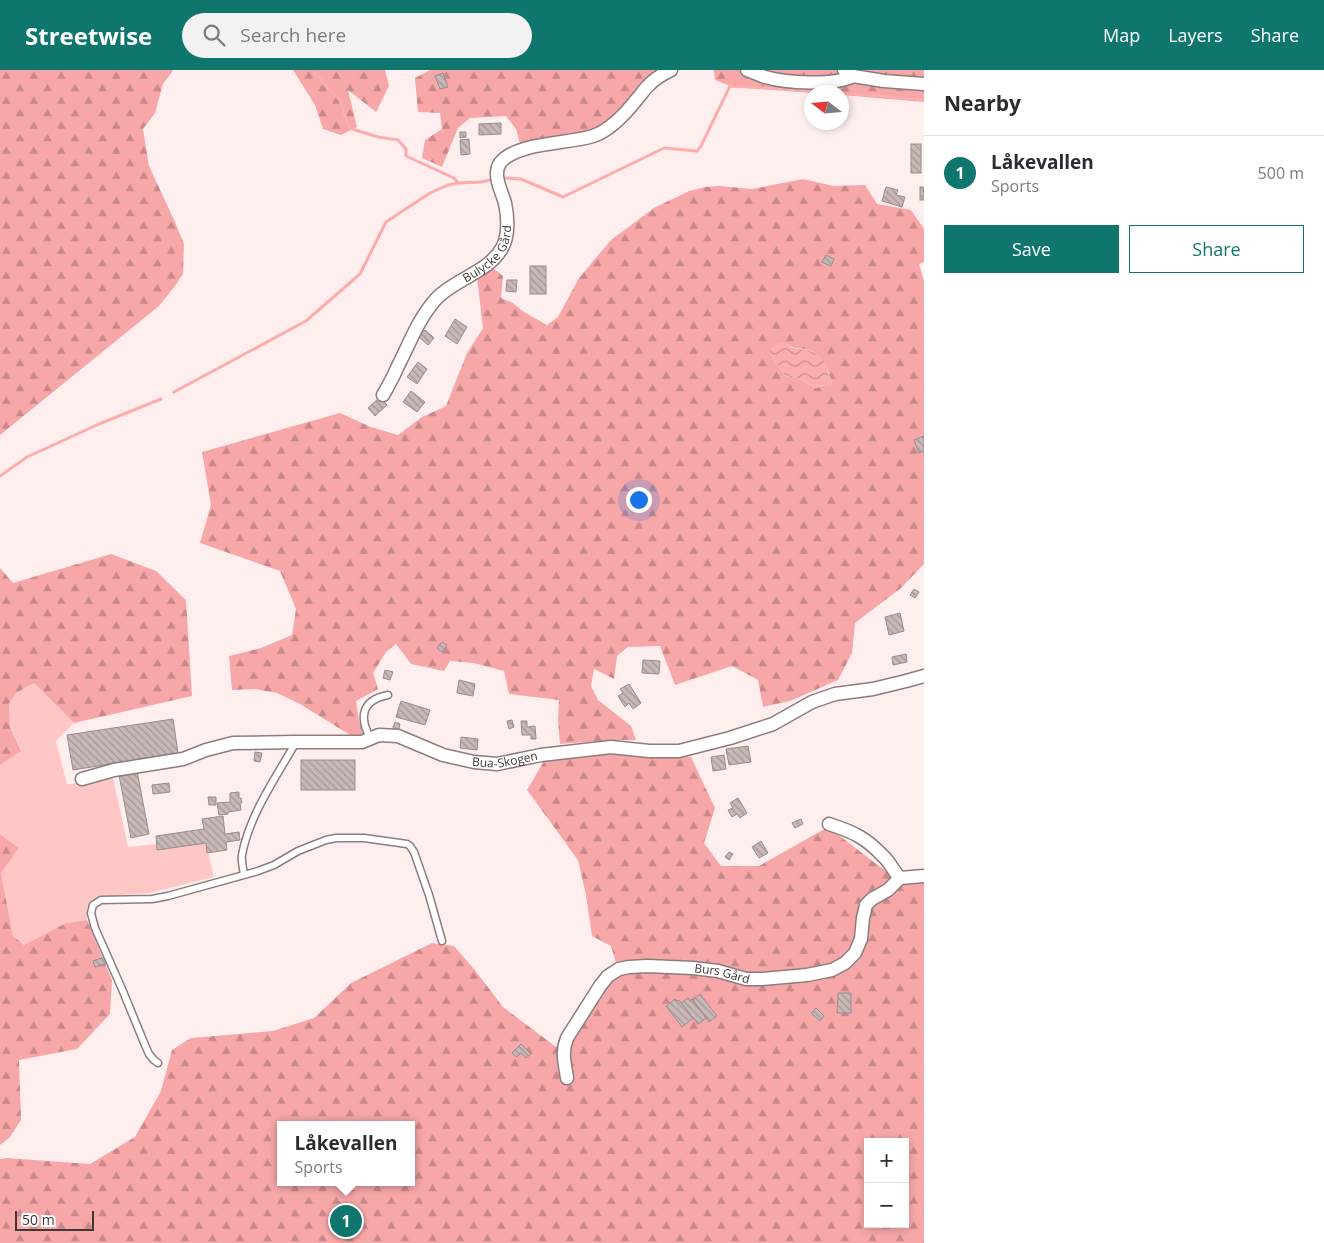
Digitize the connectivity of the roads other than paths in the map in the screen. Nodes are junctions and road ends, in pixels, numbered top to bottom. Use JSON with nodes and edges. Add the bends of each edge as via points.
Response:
{"nodes":[{"id":1,"x":671,"y":70,"type":"edge"},
{"id":2,"x":747,"y":70,"type":"edge"},
{"id":3,"x":849,"y":73,"type":"edge"},
{"id":4,"x":924,"y":84,"type":"edge"},
{"id":5,"x":383,"y":395,"type":"dead end"},
{"id":6,"x":924,"y":676,"type":"edge"},
{"id":7,"x":388,"y":695,"type":"dead end"},
{"id":8,"x":371,"y":739,"type":"junction"},
{"id":9,"x":296,"y":742,"type":"junction"},
{"id":10,"x":82,"y":779,"type":"dead end"},
{"id":11,"x":829,"y":824,"type":"dead end"},
{"id":12,"x":244,"y":874,"type":"junction"},
{"id":13,"x":924,"y":876,"type":"edge"},
{"id":14,"x":900,"y":878,"type":"junction"},
{"id":15,"x":442,"y":941,"type":"dead end"},
{"id":16,"x":158,"y":1063,"type":"dead end"},
{"id":17,"x":567,"y":1078,"type":"dead end"}],
"edges":[{"from":1,"to":5,"type":"street","name":"Bulycke Gård","via":[[648,85],[621,117],[595,135],[534,146],[501,162],[497,177],[506,222],[502,249],[468,278],[437,298],[425,314]]},
{"from":2,"to":3,"type":"street","via":[[786,81],[823,83],[849,78]]},
{"from":3,"to":4,"type":"street","via":[[884,81]]},
{"from":6,"to":8,"type":"street","name":"Bua-Skogen","via":[[873,689],[835,694],[812,702],[773,724],[679,751],[611,747],[497,764],[443,755],[398,736],[379,735]]},
{"from":7,"to":8,"type":"lane","via":[[366,706],[363,720]]},
{"from":8,"to":9,"type":"street","name":"Bua-Skogen","via":[[362,742]]},
{"from":9,"to":10,"type":"street","name":"Bua-Skogen","via":[[233,743],[183,759],[114,770]]},
{"from":9,"to":12,"type":"lane","via":[[258,808],[245,842],[242,857]]},
{"from":11,"to":14,"type":"street","via":[[854,832],[866,840]]},
{"from":12,"to":15,"type":"lane","via":[[274,865],[314,844],[331,839],[364,838],[407,844],[414,852]]},
{"from":12,"to":16,"type":"lane","via":[[160,898],[101,900],[93,905],[91,913],[95,928],[149,1054]]},
{"from":13,"to":14,"type":"street"},
{"from":14,"to":17,"type":"street","name":"Burs Gård","via":[[866,905],[855,953],[832,970],[746,979],[693,968],[629,966],[619,969],[600,986],[567,1038],[563,1047]]}]}
